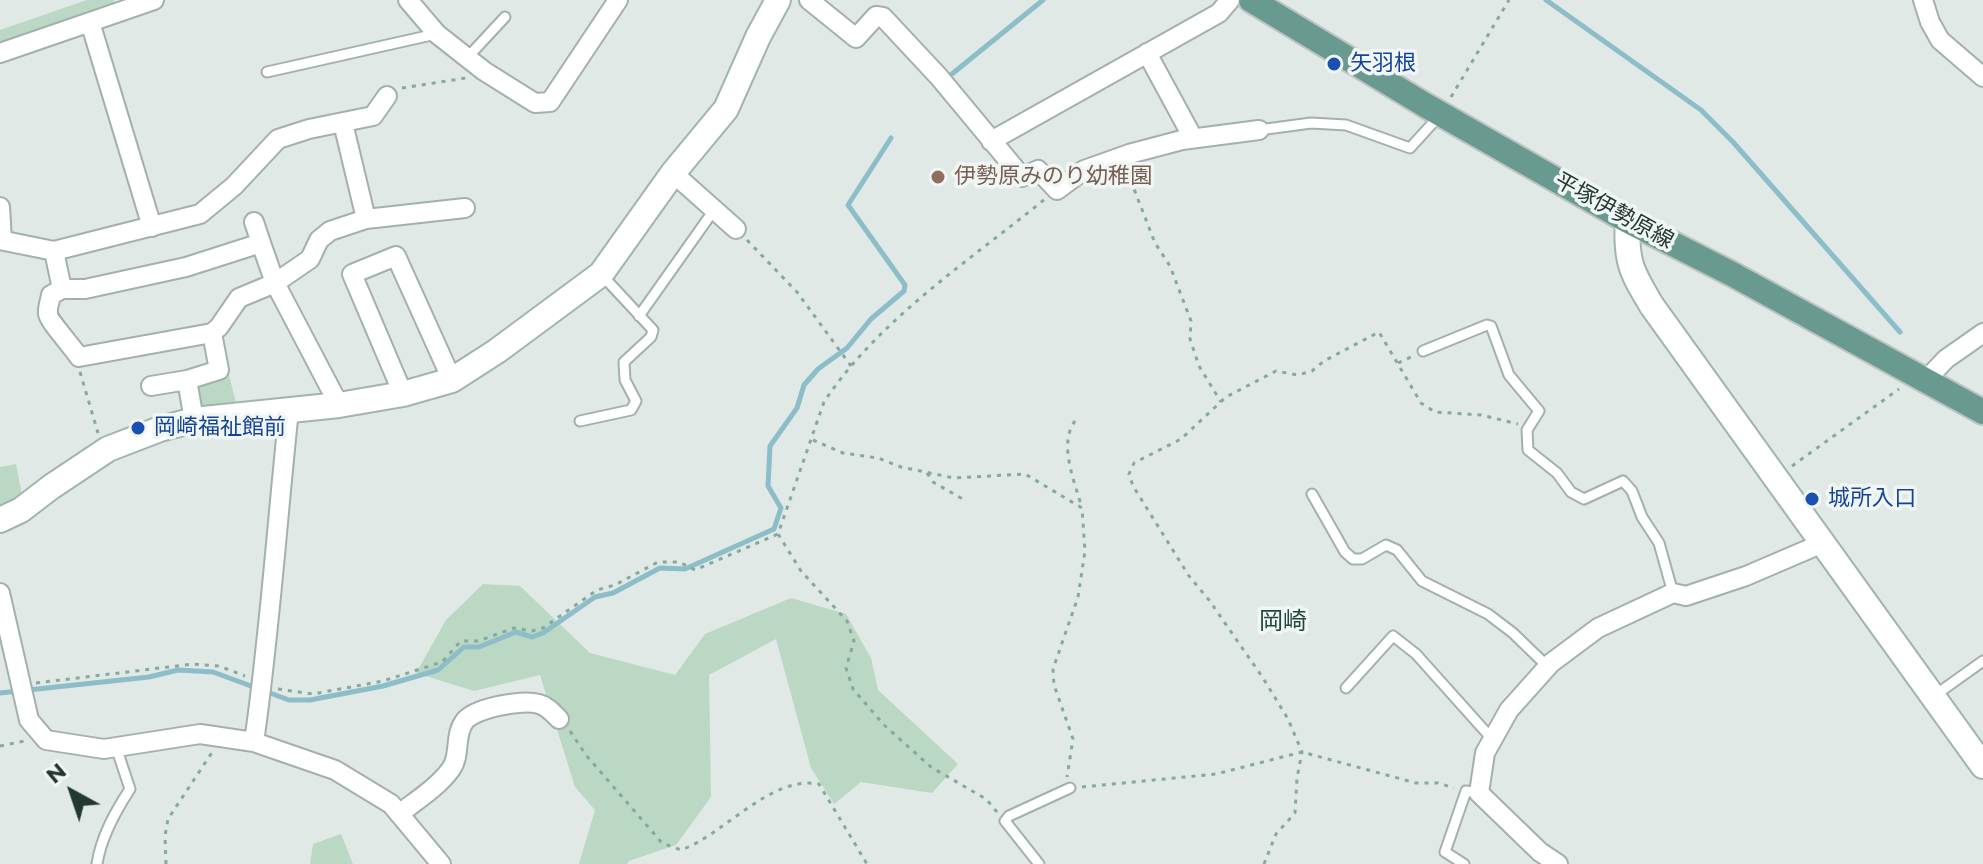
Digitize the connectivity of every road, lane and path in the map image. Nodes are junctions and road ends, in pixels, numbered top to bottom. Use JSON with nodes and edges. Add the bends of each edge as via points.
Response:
{"nodes":[{"id":1,"x":154,"y":0,"type":"edge"},
{"id":2,"x":408,"y":0,"type":"edge"},
{"id":3,"x":618,"y":0,"type":"edge"},
{"id":4,"x":778,"y":0,"type":"edge"},
{"id":5,"x":809,"y":0,"type":"edge"},
{"id":6,"x":1230,"y":0,"type":"edge"},
{"id":7,"x":1251,"y":0,"type":"edge"},
{"id":8,"x":1509,"y":0,"type":"edge"},
{"id":9,"x":1923,"y":0,"type":"edge"},
{"id":10,"x":124,"y":5,"type":"edge"},
{"id":11,"x":505,"y":17,"type":"dead end"},
{"id":12,"x":90,"y":22,"type":"junction"},
{"id":13,"x":437,"y":34,"type":"junction"},
{"id":14,"x":0,"y":53,"type":"edge"},
{"id":15,"x":1147,"y":53,"type":"junction"},
{"id":16,"x":467,"y":58,"type":"junction"},
{"id":17,"x":484,"y":71,"type":"junction"},
{"id":18,"x":267,"y":72,"type":"dead end"},
{"id":19,"x":1983,"y":77,"type":"edge"},
{"id":20,"x":387,"y":96,"type":"joint"},
{"id":21,"x":1441,"y":114,"type":"junction"},
{"id":22,"x":343,"y":123,"type":"junction"},
{"id":23,"x":1259,"y":130,"type":"joint"},
{"id":24,"x":1193,"y":138,"type":"junction"},
{"id":25,"x":991,"y":141,"type":"junction"},
{"id":26,"x":1122,"y":157,"type":"junction"},
{"id":27,"x":673,"y":173,"type":"junction"},
{"id":28,"x":1057,"y":190,"type":"junction"},
{"id":29,"x":0,"y":207,"type":"edge"},
{"id":30,"x":465,"y":208,"type":"dead end"},
{"id":31,"x":714,"y":210,"type":"junction"},
{"id":32,"x":366,"y":219,"type":"junction"},
{"id":33,"x":1628,"y":221,"type":"junction"},
{"id":34,"x":254,"y":222,"type":"dead end"},
{"id":35,"x":152,"y":227,"type":"junction"},
{"id":36,"x":736,"y":229,"type":"joint"},
{"id":37,"x":1,"y":240,"type":"edge"},
{"id":38,"x":261,"y":243,"type":"junction"},
{"id":39,"x":54,"y":251,"type":"junction"},
{"id":40,"x":601,"y":274,"type":"junction"},
{"id":41,"x":275,"y":283,"type":"junction"},
{"id":42,"x":62,"y":289,"type":"junction"},
{"id":43,"x":639,"y":316,"type":"junction"},
{"id":44,"x":212,"y":333,"type":"junction"},
{"id":45,"x":1983,"y":333,"type":"edge"},
{"id":46,"x":1423,"y":351,"type":"joint"},
{"id":47,"x":79,"y":357,"type":"junction"},
{"id":48,"x":1397,"y":363,"type":"junction"},
{"id":49,"x":851,"y":366,"type":"junction"},
{"id":50,"x":1922,"y":378,"type":"junction"},
{"id":51,"x":187,"y":380,"type":"junction"},
{"id":52,"x":452,"y":380,"type":"junction"},
{"id":53,"x":151,"y":386,"type":"dead end"},
{"id":54,"x":403,"y":394,"type":"junction"},
{"id":55,"x":1221,"y":402,"type":"junction"},
{"id":56,"x":339,"y":405,"type":"junction"},
{"id":57,"x":289,"y":410,"type":"junction"},
{"id":58,"x":1983,"y":412,"type":"edge"},
{"id":59,"x":194,"y":420,"type":"junction"},
{"id":60,"x":580,"y":421,"type":"dead end"},
{"id":61,"x":1075,"y":421,"type":"dead end"},
{"id":62,"x":1527,"y":430,"type":"junction"},
{"id":63,"x":813,"y":440,"type":"junction"},
{"id":64,"x":108,"y":449,"type":"junction"},
{"id":65,"x":926,"y":472,"type":"junction"},
{"id":66,"x":1776,"y":478,"type":"junction"},
{"id":67,"x":1312,"y":494,"type":"dead end"},
{"id":68,"x":966,"y":501,"type":"dead end"},
{"id":69,"x":1082,"y":508,"type":"junction"},
{"id":70,"x":0,"y":520,"type":"edge"},
{"id":71,"x":778,"y":534,"type":"junction"},
{"id":72,"x":1823,"y":543,"type":"junction"},
{"id":73,"x":0,"y":593,"type":"edge"},
{"id":74,"x":1673,"y":593,"type":"junction"},
{"id":75,"x":1983,"y":661,"type":"edge"},
{"id":76,"x":1548,"y":667,"type":"junction"},
{"id":77,"x":262,"y":683,"type":"junction"},
{"id":78,"x":19,"y":685,"type":"junction"},
{"id":79,"x":1346,"y":688,"type":"dead end"},
{"id":80,"x":1934,"y":696,"type":"junction"},
{"id":81,"x":559,"y":719,"type":"joint"},
{"id":82,"x":43,"y":736,"type":"junction"},
{"id":83,"x":221,"y":737,"type":"junction"},
{"id":84,"x":1493,"y":740,"type":"junction"},
{"id":85,"x":254,"y":742,"type":"junction"},
{"id":86,"x":0,"y":746,"type":"edge"},
{"id":87,"x":116,"y":747,"type":"junction"},
{"id":88,"x":1302,"y":752,"type":"junction"},
{"id":89,"x":1983,"y":766,"type":"edge"},
{"id":90,"x":1070,"y":788,"type":"junction"},
{"id":91,"x":1472,"y":792,"type":"junction"},
{"id":92,"x":399,"y":814,"type":"junction"},
{"id":93,"x":1005,"y":821,"type":"junction"},
{"id":94,"x":97,"y":864,"type":"edge"},
{"id":95,"x":166,"y":864,"type":"edge"},
{"id":96,"x":441,"y":864,"type":"edge"},
{"id":97,"x":867,"y":864,"type":"edge"},
{"id":98,"x":1039,"y":864,"type":"edge"},
{"id":99,"x":1264,"y":864,"type":"edge"},
{"id":100,"x":1464,"y":864,"type":"edge"},
{"id":101,"x":1558,"y":864,"type":"edge"}],
"edges":[{"from":1,"to":10,"type":"street"},
{"from":2,"to":13,"type":"street"},
{"from":3,"to":17,"type":"street","via":[[550,102],[535,103]]},
{"from":4,"to":27,"type":"street","via":[[726,109]]},
{"from":5,"to":25,"type":"street","via":[[856,38],[876,16],[883,17]]},
{"from":6,"to":15,"type":"street","via":[[1219,13]]},
{"from":7,"to":21,"type":"main road","name":"平塚伊勢原線"},
{"from":8,"to":21,"type":"path"},
{"from":9,"to":19,"type":"street","via":[[1940,40]]},
{"from":10,"to":12,"type":"street"},
{"from":11,"to":16,"type":"lane"},
{"from":12,"to":14,"type":"street"},
{"from":12,"to":35,"type":"street"},
{"from":13,"to":16,"type":"street"},
{"from":13,"to":18,"type":"lane"},
{"from":15,"to":24,"type":"street"},
{"from":15,"to":25,"type":"street"},
{"from":16,"to":17,"type":"street"},
{"from":17,"to":20,"type":"path","via":[[400,88]]},
{"from":20,"to":22,"type":"street","via":[[373,116]]},
{"from":21,"to":23,"type":"lane","via":[[1410,148],[1346,125],[1311,123]]},
{"from":21,"to":33,"type":"main road","name":"平塚伊勢原線"},
{"from":22,"to":32,"type":"street"},
{"from":22,"to":35,"type":"street","via":[[278,139],[200,214]]},
{"from":23,"to":24,"type":"street"},
{"from":24,"to":26,"type":"street"},
{"from":25,"to":28,"type":"street","via":[[1022,177],[1038,170]]},
{"from":26,"to":28,"type":"street","via":[[1084,170]]},
{"from":26,"to":55,"type":"path","via":[[1191,321],[1190,339],[1199,366]]},
{"from":27,"to":31,"type":"street"},
{"from":27,"to":40,"type":"street"},
{"from":28,"to":49,"type":"path","via":[[891,324]]},
{"from":29,"to":37,"type":"street"},
{"from":30,"to":32,"type":"street"},
{"from":31,"to":36,"type":"street"},
{"from":31,"to":43,"type":"lane"},
{"from":32,"to":41,"type":"street","via":[[330,231],[310,259]]},
{"from":33,"to":50,"type":"main road","name":"平塚伊勢原線"},
{"from":33,"to":66,"type":"street","via":[[1626,250],[1635,277]]},
{"from":34,"to":38,"type":"street"},
{"from":35,"to":39,"type":"street"},
{"from":36,"to":49,"type":"path","via":[[797,292]]},
{"from":37,"to":39,"type":"street"},
{"from":38,"to":41,"type":"street"},
{"from":38,"to":42,"type":"street","via":[[186,267],[85,289]]},
{"from":39,"to":42,"type":"street"},
{"from":40,"to":43,"type":"lane"},
{"from":40,"to":52,"type":"street"},
{"from":41,"to":44,"type":"street","via":[[239,298]]},
{"from":41,"to":56,"type":"street"},
{"from":42,"to":47,"type":"street","via":[[51,295],[47,312]]},
{"from":43,"to":60,"type":"lane","via":[[653,330],[624,362],[625,380],[636,401],[631,410]]},
{"from":44,"to":47,"type":"street"},
{"from":44,"to":51,"type":"street","via":[[219,370]]},
{"from":45,"to":50,"type":"street"},
{"from":46,"to":48,"type":"path"},
{"from":46,"to":62,"type":"lane","via":[[1491,326],[1509,375],[1539,411]]},
{"from":47,"to":64,"type":"path","via":[[95,428]]},
{"from":48,"to":55,"type":"path","via":[[1379,332],[1312,371],[1276,371]]},
{"from":48,"to":62,"type":"path","via":[[1421,403],[1435,412],[1481,415]]},
{"from":49,"to":63,"type":"path","via":[[824,402]]},
{"from":50,"to":58,"type":"main road","name":"平塚伊勢原線"},
{"from":50,"to":66,"type":"path"},
{"from":51,"to":53,"type":"street"},
{"from":51,"to":59,"type":"street"},
{"from":52,"to":54,"type":"street"},
{"from":52,"to":54,"type":"street","via":[[396,256],[352,274]]},
{"from":54,"to":56,"type":"street"},
{"from":55,"to":88,"type":"path","via":[[1181,439],[1134,463],[1129,474],[1189,576],[1288,719]]},
{"from":56,"to":57,"type":"street"},
{"from":57,"to":59,"type":"street"},
{"from":57,"to":77,"type":"street"},
{"from":59,"to":64,"type":"street"},
{"from":61,"to":69,"type":"path","via":[[1069,429],[1070,463]]},
{"from":62,"to":74,"type":"lane","via":[[1528,450],[1571,492],[1584,499],[1623,481],[1632,491],[1659,543]]},
{"from":63,"to":65,"type":"path","via":[[843,453]]},
{"from":63,"to":71,"type":"path"},
{"from":64,"to":70,"type":"street"},
{"from":65,"to":68,"type":"path"},
{"from":65,"to":69,"type":"path","via":[[954,478],[1025,474]]},
{"from":66,"to":72,"type":"street"},
{"from":67,"to":76,"type":"lane","via":[[1353,559],[1386,545],[1397,550],[1422,581],[1488,614]]},
{"from":69,"to":90,"type":"path","via":[[1085,551],[1078,597],[1053,669],[1073,739]]},
{"from":71,"to":77,"type":"path","via":[[695,570],[679,562],[658,562],[597,590],[543,628],[514,628],[478,641],[461,641],[442,662],[383,681],[313,694]]},
{"from":71,"to":93,"type":"path","via":[[801,571],[847,621],[854,641],[846,668],[853,689],[931,767],[986,799]]},
{"from":72,"to":74,"type":"street","via":[[1686,596]]},
{"from":72,"to":80,"type":"street"},
{"from":73,"to":78,"type":"street"},
{"from":74,"to":76,"type":"street","via":[[1598,628]]},
{"from":75,"to":80,"type":"lane"},
{"from":76,"to":84,"type":"street","via":[[1509,710]]},
{"from":77,"to":78,"type":"path","via":[[219,666],[193,664]]},
{"from":77,"to":85,"type":"street"},
{"from":78,"to":82,"type":"street","via":[[29,720]]},
{"from":79,"to":84,"type":"lane","via":[[1393,636],[1416,654]]},
{"from":80,"to":89,"type":"street"},
{"from":81,"to":92,"type":"street","via":[[532,702],[479,710],[460,729],[455,763],[445,777]]},
{"from":81,"to":97,"type":"path","via":[[662,843],[681,850],[696,845],[768,795],[808,782],[819,784],[834,804]]},
{"from":82,"to":86,"type":"path"},
{"from":82,"to":87,"type":"street"},
{"from":83,"to":85,"type":"street"},
{"from":83,"to":87,"type":"street","via":[[200,734]]},
{"from":83,"to":95,"type":"path","via":[[168,819]]},
{"from":84,"to":91,"type":"street"},
{"from":85,"to":92,"type":"street","via":[[335,770]]},
{"from":87,"to":94,"type":"lane","via":[[130,789],[99,847]]},
{"from":88,"to":90,"type":"path","via":[[1216,774]]},
{"from":88,"to":91,"type":"path","via":[[1416,783]]},
{"from":88,"to":99,"type":"path","via":[[1295,813],[1276,834]]},
{"from":90,"to":93,"type":"lane"},
{"from":91,"to":100,"type":"lane","via":[[1445,852]]},
{"from":91,"to":101,"type":"street"},
{"from":92,"to":96,"type":"street"},
{"from":93,"to":98,"type":"lane"}]}
